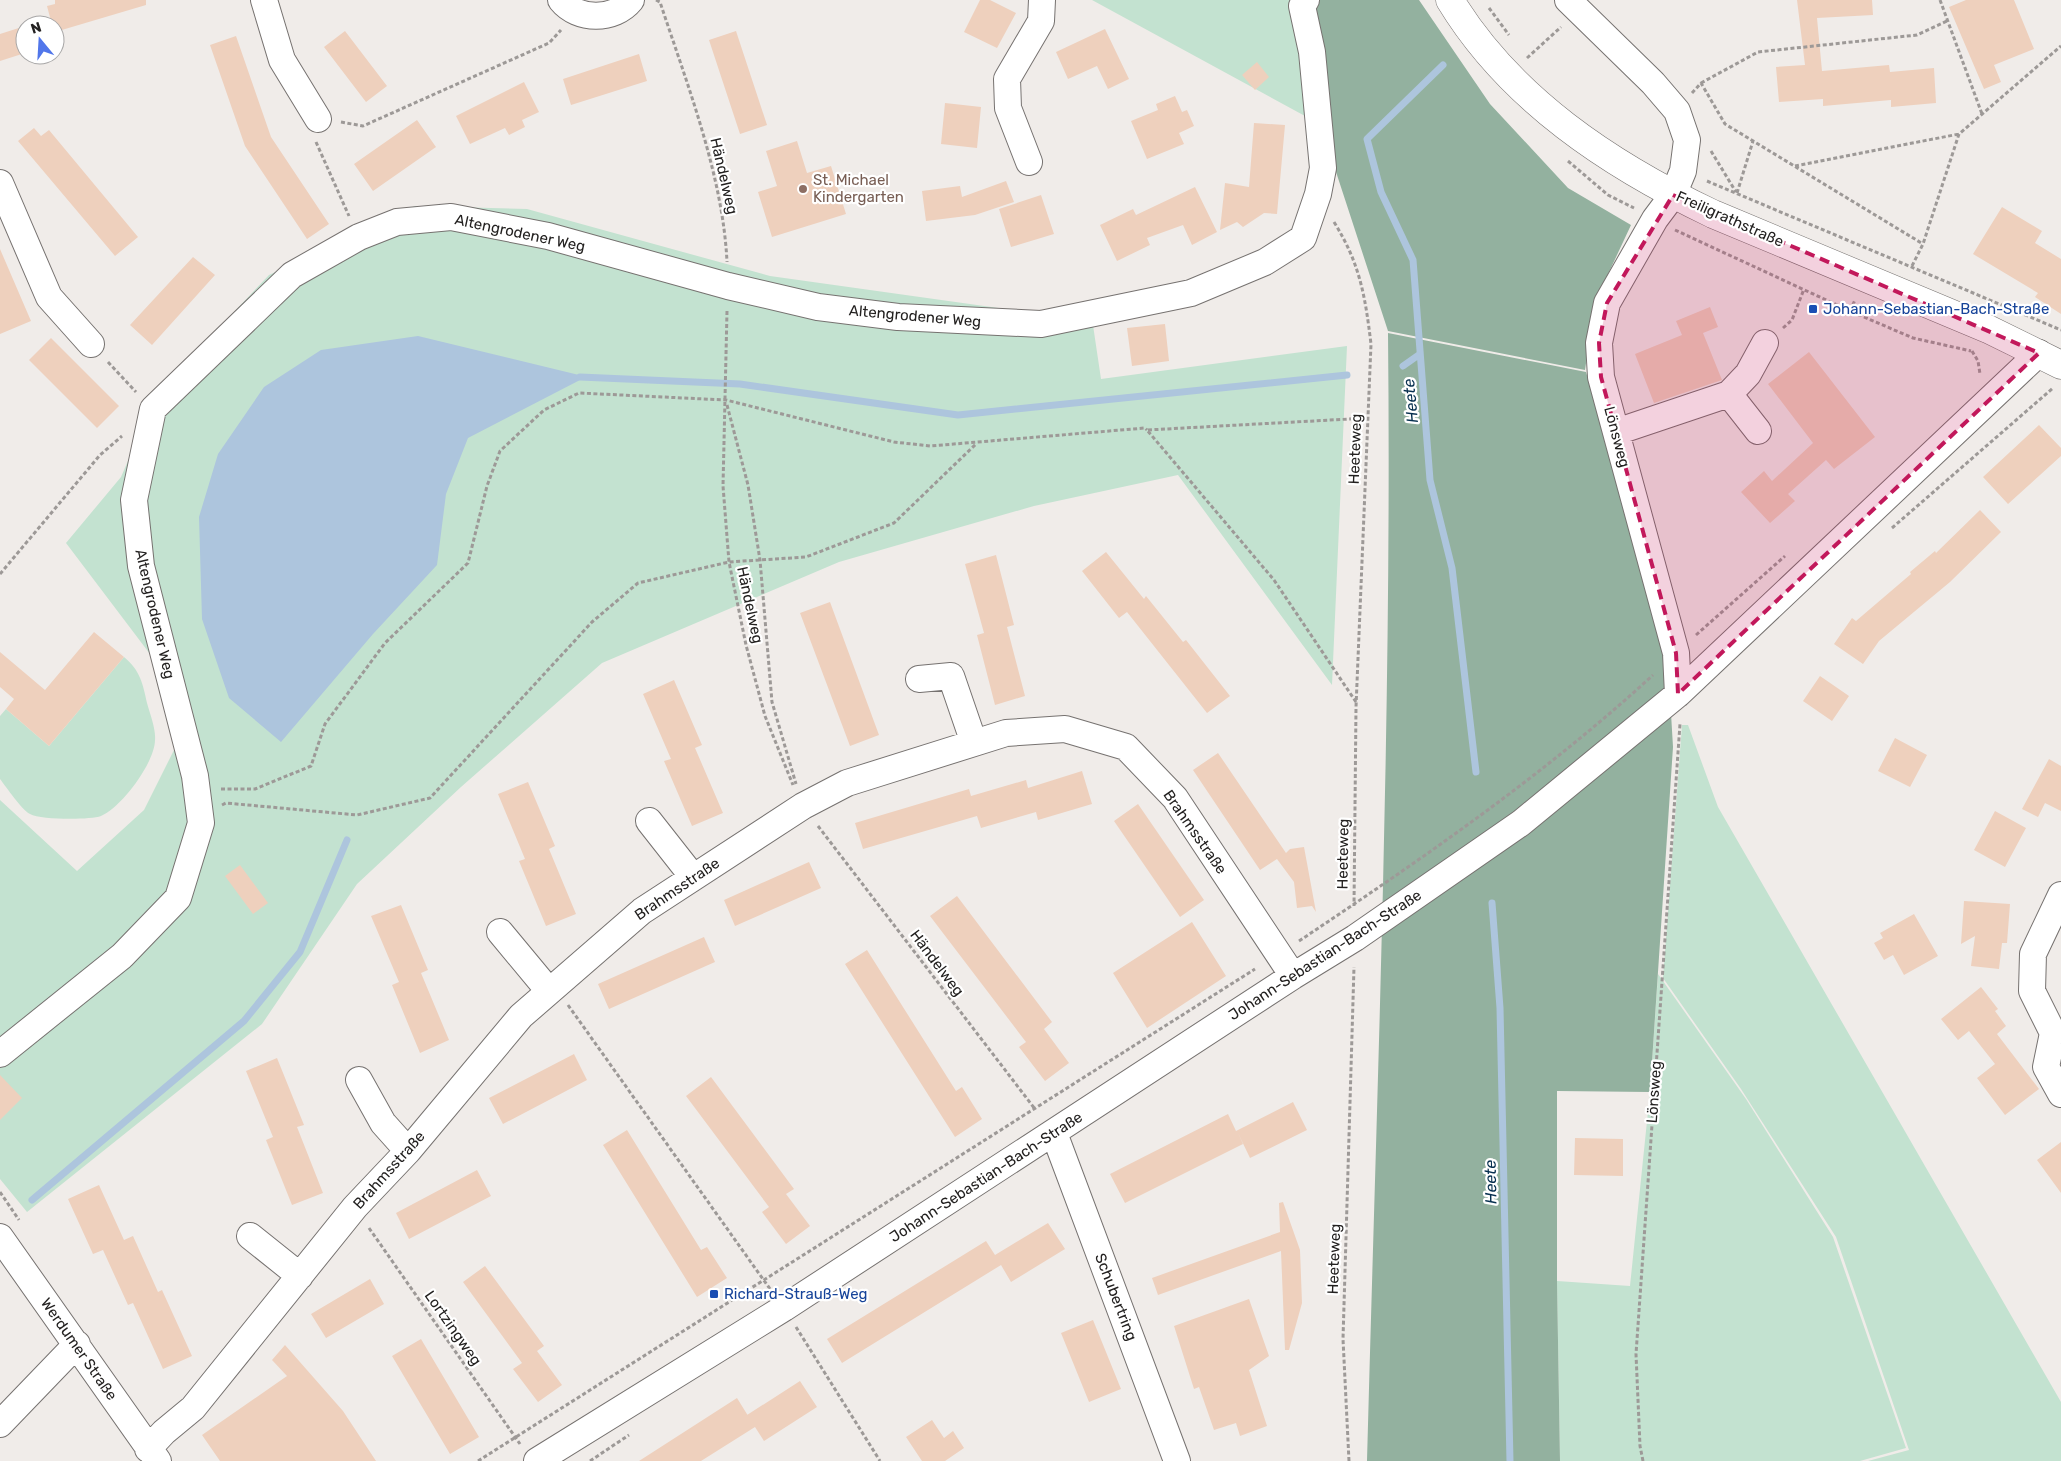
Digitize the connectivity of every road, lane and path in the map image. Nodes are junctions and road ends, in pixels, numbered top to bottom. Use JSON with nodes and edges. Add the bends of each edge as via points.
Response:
{"nodes":[{"id":1,"x":264,"y":0,"type":"edge"},
{"id":2,"x":631,"y":0,"type":"edge"},
{"id":3,"x":656,"y":0,"type":"edge"},
{"id":4,"x":1042,"y":0,"type":"edge"},
{"id":5,"x":1306,"y":0,"type":"edge"},
{"id":6,"x":1450,"y":0,"type":"edge"},
{"id":7,"x":1940,"y":0,"type":"edge"},
{"id":8,"x":569,"y":6,"type":"edge"},
{"id":9,"x":1574,"y":6,"type":"edge"},
{"id":10,"x":1488,"y":7,"type":"dead end"},
{"id":11,"x":1947,"y":21,"type":"junction"},
{"id":12,"x":1510,"y":36,"type":"dead end"},
{"id":13,"x":2061,"y":46,"type":"edge"},
{"id":14,"x":1522,"y":50,"type":"dead end"},
{"id":15,"x":1527,"y":58,"type":"junction"},
{"id":16,"x":1534,"y":64,"type":"dead end"},
{"id":17,"x":1701,"y":83,"type":"junction"},
{"id":18,"x":1677,"y":111,"type":"junction"},
{"id":19,"x":1982,"y":114,"type":"junction"},
{"id":20,"x":318,"y":119,"type":"junction"},
{"id":21,"x":1959,"y":134,"type":"junction"},
{"id":22,"x":1753,"y":141,"type":"junction"},
{"id":23,"x":1029,"y":162,"type":"dead end"},
{"id":24,"x":1794,"y":166,"type":"junction"},
{"id":25,"x":0,"y":183,"type":"edge"},
{"id":26,"x":1678,"y":183,"type":"junction"},
{"id":27,"x":1736,"y":193,"type":"junction"},
{"id":28,"x":1655,"y":219,"type":"junction"},
{"id":29,"x":359,"y":237,"type":"junction"},
{"id":30,"x":1922,"y":244,"type":"junction"},
{"id":31,"x":1351,"y":250,"type":"dead end"},
{"id":32,"x":1912,"y":266,"type":"junction"},
{"id":33,"x":728,"y":286,"type":"junction"},
{"id":34,"x":1804,"y":290,"type":"junction"},
{"id":35,"x":2061,"y":330,"type":"edge"},
{"id":36,"x":1765,"y":343,"type":"joint"},
{"id":37,"x":91,"y":344,"type":"joint"},
{"id":38,"x":1972,"y":351,"type":"dead end"},
{"id":39,"x":2052,"y":368,"type":"edge"},
{"id":40,"x":1730,"y":394,"type":"junction"},
{"id":41,"x":726,"y":398,"type":"junction"},
{"id":42,"x":154,"y":409,"type":"junction"},
{"id":43,"x":1368,"y":418,"type":"junction"},
{"id":44,"x":1147,"y":430,"type":"junction"},
{"id":45,"x":1758,"y":431,"type":"dead end"},
{"id":46,"x":1616,"y":432,"type":"junction"},
{"id":47,"x":976,"y":444,"type":"junction"},
{"id":48,"x":1887,"y":533,"type":"dead end"},
{"id":49,"x":760,"y":560,"type":"junction"},
{"id":50,"x":729,"y":562,"type":"junction"},
{"id":51,"x":0,"y":574,"type":"edge"},
{"id":52,"x":920,"y":679,"type":"dead end"},
{"id":53,"x":1678,"y":694,"type":"junction"},
{"id":54,"x":1356,"y":702,"type":"junction"},
{"id":55,"x":1680,"y":722,"type":"dead end"},
{"id":56,"x":974,"y":743,"type":"junction"},
{"id":57,"x":803,"y":806,"type":"junction"},
{"id":58,"x":201,"y":819,"type":"junction"},
{"id":59,"x":649,"y":821,"type":"dead end"},
{"id":60,"x":693,"y":877,"type":"junction"},
{"id":61,"x":2061,"y":895,"type":"edge"},
{"id":62,"x":500,"y":932,"type":"dead end"},
{"id":63,"x":1355,"y":938,"type":"junction"},
{"id":64,"x":1292,"y":976,"type":"junction"},
{"id":65,"x":552,"y":989,"type":"junction"},
{"id":66,"x":2057,"y":1032,"type":"edge"},
{"id":67,"x":0,"y":1054,"type":"edge"},
{"id":68,"x":359,"y":1080,"type":"dead end"},
{"id":69,"x":2061,"y":1094,"type":"edge"},
{"id":70,"x":1054,"y":1133,"type":"junction"},
{"id":71,"x":408,"y":1150,"type":"junction"},
{"id":72,"x":355,"y":1207,"type":"junction"},
{"id":73,"x":250,"y":1236,"type":"dead end"},
{"id":74,"x":0,"y":1237,"type":"edge"},
{"id":75,"x":300,"y":1276,"type":"junction"},
{"id":76,"x":784,"y":1308,"type":"junction"},
{"id":77,"x":77,"y":1344,"type":"junction"},
{"id":78,"x":0,"y":1424,"type":"edge"},
{"id":79,"x":529,"y":1453,"type":"edge"},
{"id":80,"x":153,"y":1455,"type":"edge"},
{"id":81,"x":880,"y":1461,"type":"edge"},
{"id":82,"x":1177,"y":1461,"type":"edge"},
{"id":83,"x":1349,"y":1461,"type":"edge"},
{"id":84,"x":1643,"y":1461,"type":"edge"}],
"edges":[{"from":1,"to":20,"type":"street","via":[[282,60]]},
{"from":2,"to":8,"type":"street","via":[[604,16],[590,16]]},
{"from":3,"to":33,"type":"path","name":"Händelweg","via":[[660,2],[701,130],[725,232]]},
{"from":4,"to":23,"type":"street","via":[[1041,21],[1007,79],[1008,108]]},
{"from":5,"to":33,"type":"street","name":"Altengrodener Weg","via":[[1302,6],[1312,52],[1323,168],[1303,238],[1265,262],[1192,293],[1041,324],[898,318],[818,307]]},
{"from":6,"to":26,"type":"main road","name":"Freiligrathstraße","via":[[1467,28],[1508,75],[1555,118],[1616,163]]},
{"from":7,"to":11,"type":"path"},
{"from":8,"to":20,"type":"path","via":[[549,43],[363,126]]},
{"from":9,"to":15,"type":"path"},
{"from":9,"to":18,"type":"street"},
{"from":10,"to":12,"type":"path"},
{"from":11,"to":17,"type":"path","via":[[1917,35],[1758,52]]},
{"from":11,"to":19,"type":"path"},
{"from":13,"to":19,"type":"path"},
{"from":14,"to":15,"type":"path"},
{"from":15,"to":16,"type":"path"},
{"from":17,"to":18,"type":"path"},
{"from":17,"to":22,"type":"path","via":[[1725,124]]},
{"from":18,"to":26,"type":"street","via":[[1687,140]]},
{"from":19,"to":21,"type":"path"},
{"from":20,"to":29,"type":"path","via":[[316,143]]},
{"from":21,"to":24,"type":"path"},
{"from":21,"to":30,"type":"path"},
{"from":22,"to":24,"type":"path"},
{"from":22,"to":27,"type":"path"},
{"from":24,"to":30,"type":"path"},
{"from":25,"to":37,"type":"street","via":[[49,297]]},
{"from":26,"to":27,"type":"path"},
{"from":26,"to":28,"type":"street","name":"Lönsweg"},
{"from":26,"to":39,"type":"main road","name":"Freiligrathstraße"},
{"from":27,"to":32,"type":"path"},
{"from":28,"to":34,"type":"path"},
{"from":28,"to":46,"type":"street","name":"Lönsweg","via":[[1607,303],[1599,342],[1600,377]]},
{"from":29,"to":33,"type":"street","name":"Altengrodener Weg","via":[[397,222],[451,217],[548,236]]},
{"from":29,"to":42,"type":"street","name":"Altengrodener Weg","via":[[292,275]]},
{"from":30,"to":32,"type":"path"},
{"from":31,"to":43,"type":"path","name":"Heeteweg","via":[[1366,298],[1371,344]]},
{"from":32,"to":35,"type":"path"},
{"from":33,"to":41,"type":"path","name":"Händelweg"},
{"from":34,"to":36,"type":"path","via":[[1792,320]]},
{"from":34,"to":38,"type":"path","via":[[1913,338]]},
{"from":36,"to":40,"type":"street","via":[[1748,374]]},
{"from":37,"to":42,"type":"path"},
{"from":39,"to":48,"type":"path"},
{"from":39,"to":53,"type":"street","name":"Johann-Sebastian-Bach-Straße"},
{"from":40,"to":45,"type":"street"},
{"from":40,"to":46,"type":"street"},
{"from":41,"to":47,"type":"path","via":[[894,442],[930,446]]},
{"from":41,"to":49,"type":"path","name":"Händelweg","via":[[748,485]]},
{"from":41,"to":50,"type":"path","name":"Händelweg","via":[[723,486]]},
{"from":41,"to":58,"type":"path","via":[[579,393],[544,410],[500,451],[487,486],[468,563],[385,643],[325,724],[311,766],[255,789],[213,789]]},
{"from":42,"to":51,"type":"path","via":[[100,456]]},
{"from":42,"to":58,"type":"street","name":"Altengrodener Weg","via":[[134,500],[141,566],[195,776]]},
{"from":43,"to":44,"type":"path"},
{"from":43,"to":54,"type":"path","name":"Heeteweg"},
{"from":44,"to":47,"type":"path"},
{"from":44,"to":54,"type":"path","via":[[1274,580]]},
{"from":46,"to":53,"type":"street","name":"Lönsweg","via":[[1676,653]]},
{"from":47,"to":49,"type":"path","via":[[894,523],[806,557]]},
{"from":49,"to":50,"type":"path"},
{"from":49,"to":57,"type":"path","name":"Händelweg","via":[[772,702]]},
{"from":50,"to":57,"type":"path","name":"Händelweg","via":[[765,716]]},
{"from":50,"to":58,"type":"path","via":[[638,583],[592,622],[430,798],[357,815],[226,803]]},
{"from":52,"to":56,"type":"street","via":[[951,676]]},
{"from":53,"to":63,"type":"street","name":"Johann-Sebastian-Bach-Straße","via":[[1521,823]]},
{"from":54,"to":63,"type":"path","name":"Heeteweg"},
{"from":55,"to":84,"type":"path","name":"Lönsweg","via":[[1636,1354]]},
{"from":56,"to":57,"type":"street","name":"Brahmsstraße","via":[[847,782]]},
{"from":56,"to":64,"type":"street","name":"Brahmsstraße","via":[[1006,733],[1065,729],[1126,747],[1175,798]]},
{"from":57,"to":60,"type":"street","name":"Brahmsstraße"},
{"from":57,"to":70,"type":"path","name":"Händelweg"},
{"from":58,"to":67,"type":"street","name":"Altengrodener Weg","via":[[178,898],[122,956]]},
{"from":59,"to":60,"type":"street"},
{"from":60,"to":65,"type":"street","name":"Brahmsstraße","via":[[642,911]]},
{"from":61,"to":66,"type":"street","via":[[2033,954],[2032,991]]},
{"from":62,"to":65,"type":"street"},
{"from":63,"to":64,"type":"street","name":"Johann-Sebastian-Bach-Straße"},
{"from":63,"to":83,"type":"path","name":"Heeteweg","via":[[1343,1339]]},
{"from":64,"to":70,"type":"street","name":"Johann-Sebastian-Bach-Straße"},
{"from":65,"to":71,"type":"street","name":"Brahmsstraße","via":[[521,1016]]},
{"from":65,"to":76,"type":"path"},
{"from":66,"to":69,"type":"street","via":[[2046,1067]]},
{"from":68,"to":71,"type":"street","via":[[383,1123]]},
{"from":70,"to":76,"type":"street","name":"Johann-Sebastian-Bach-Straße"},
{"from":70,"to":82,"type":"street","name":"Schubertring"},
{"from":71,"to":72,"type":"street","name":"Brahmsstraße"},
{"from":72,"to":75,"type":"street","name":"Brahmsstraße"},
{"from":72,"to":79,"type":"path","name":"Lortzingweg"},
{"from":73,"to":75,"type":"street"},
{"from":74,"to":77,"type":"street","name":"Werdumer Straße"},
{"from":75,"to":80,"type":"street","name":"Brahmsstraße","via":[[193,1408],[164,1432]]},
{"from":76,"to":79,"type":"street","name":"Johann-Sebastian-Bach-Straße"},
{"from":76,"to":81,"type":"path"},
{"from":77,"to":78,"type":"street"},
{"from":77,"to":80,"type":"street","name":"Werdumer Straße"}]}
